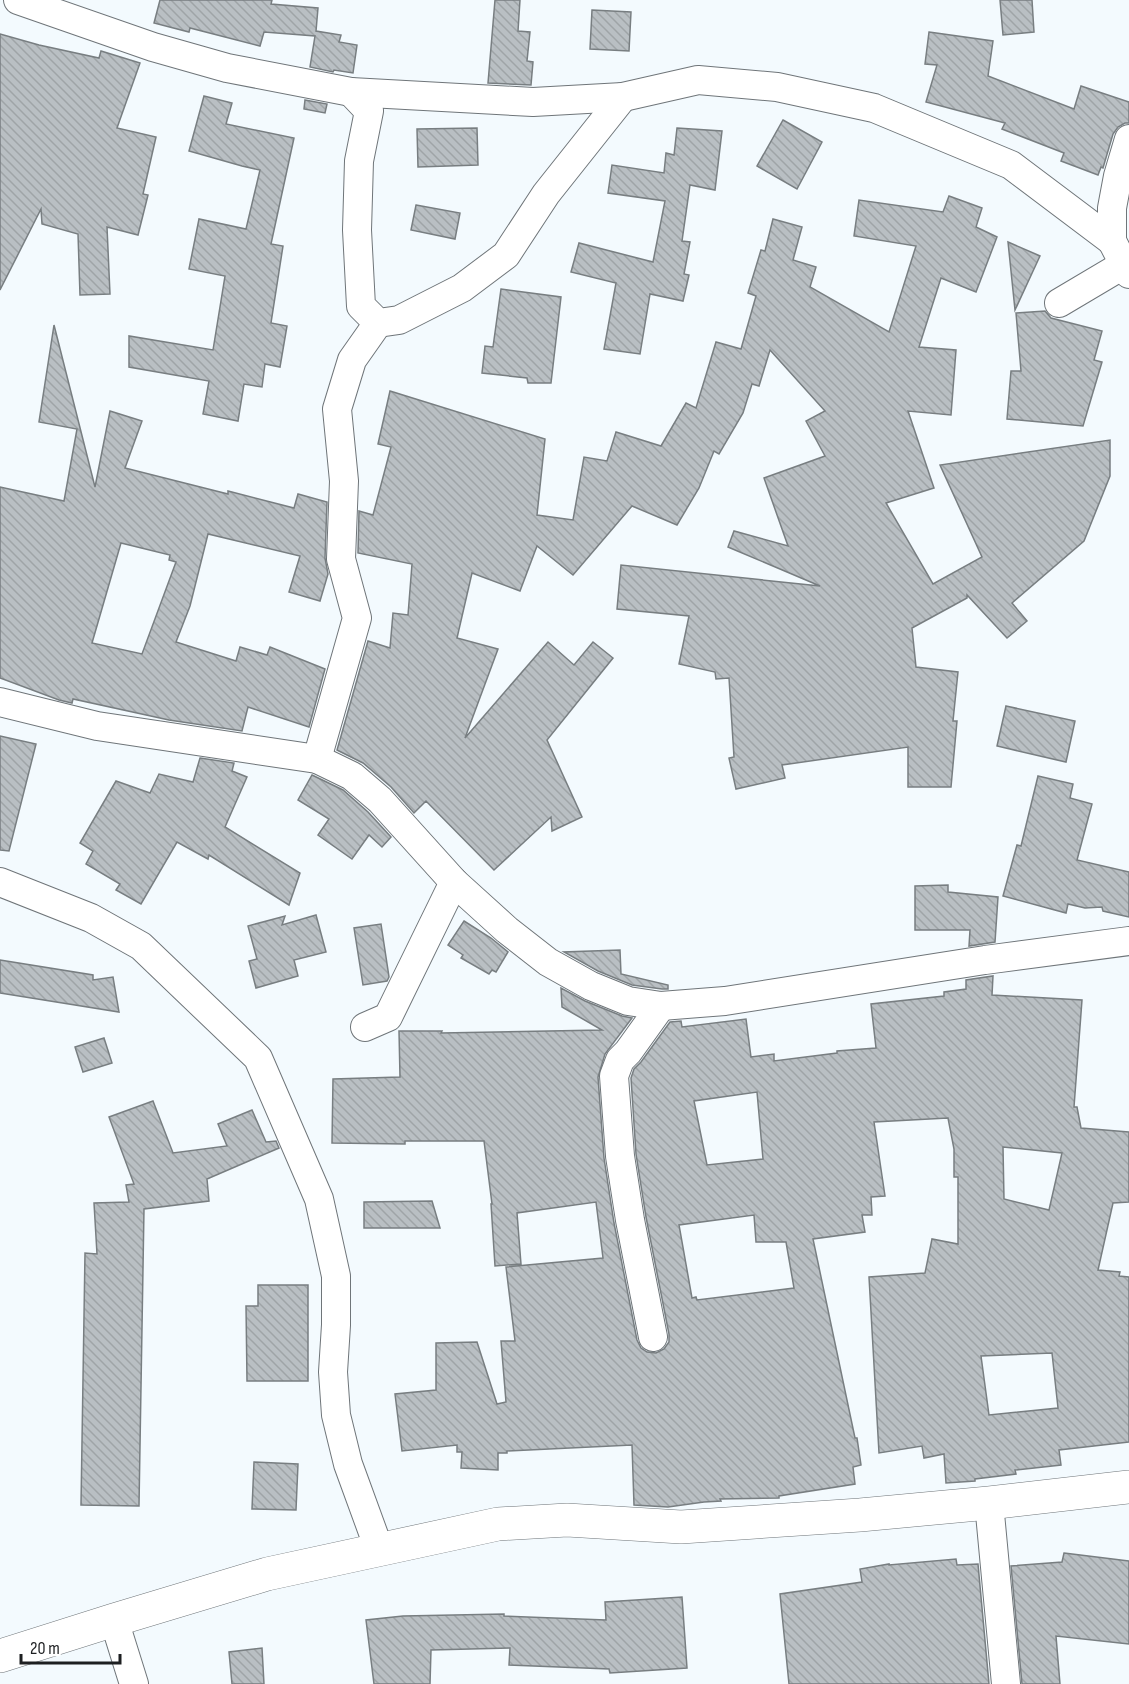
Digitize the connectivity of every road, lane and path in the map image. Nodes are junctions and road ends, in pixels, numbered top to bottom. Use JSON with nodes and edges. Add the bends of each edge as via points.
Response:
{"nodes":[{"id":1,"x":18,"y":0,"type":"edge"},
{"id":2,"x":351,"y":92,"type":"junction"},
{"id":3,"x":623,"y":97,"type":"junction"},
{"id":4,"x":1129,"y":139,"type":"edge"},
{"id":5,"x":1121,"y":260,"type":"edge"},
{"id":6,"x":1059,"y":303,"type":"dead end"},
{"id":7,"x":378,"y":323,"type":"junction"},
{"id":8,"x":0,"y":702,"type":"edge"},
{"id":9,"x":317,"y":759,"type":"junction"},
{"id":10,"x":0,"y":882,"type":"edge"},
{"id":11,"x":454,"y":882,"type":"junction"},
{"id":12,"x":1129,"y":942,"type":"edge"},
{"id":13,"x":661,"y":1006,"type":"junction"},
{"id":14,"x":365,"y":1027,"type":"dead end"},
{"id":15,"x":653,"y":1337,"type":"dead end"},
{"id":16,"x":1129,"y":1487,"type":"edge"},
{"id":17,"x":989,"y":1503,"type":"junction"},
{"id":18,"x":379,"y":1549,"type":"junction"},
{"id":19,"x":114,"y":1620,"type":"junction"},
{"id":20,"x":0,"y":1656,"type":"edge"},
{"id":21,"x":134,"y":1684,"type":"edge"},
{"id":22,"x":1006,"y":1684,"type":"edge"}],
"edges":[{"from":1,"to":2,"type":"street","via":[[227,69]]},
{"from":2,"to":3,"type":"street","via":[[533,102]]},
{"from":2,"to":7,"type":"street","via":[[369,111],[359,161],[358,240],[361,306]]},
{"from":3,"to":5,"type":"street","via":[[698,80],[777,87],[874,108],[1011,165]]},
{"from":3,"to":7,"type":"street","via":[[546,194],[506,255],[462,288],[399,320]]},
{"from":4,"to":5,"type":"street","via":[[1112,208]]},
{"from":5,"to":6,"type":"street"},
{"from":7,"to":9,"type":"street","via":[[352,360],[338,410],[344,481],[341,559],[357,618]]},
{"from":8,"to":9,"type":"street","via":[[97,726]]},
{"from":9,"to":11,"type":"street","via":[[352,776],[380,800]]},
{"from":10,"to":18,"type":"street","via":[[91,918],[141,946],[258,1058],[319,1199],[336,1276],[336,1415],[348,1464]]},
{"from":11,"to":13,"type":"street","via":[[548,962],[628,1001]]},
{"from":11,"to":14,"type":"street","via":[[388,1017]]},
{"from":12,"to":13,"type":"street"},
{"from":13,"to":15,"type":"street","via":[[620,1060],[614,1076],[620,1156]]},
{"from":16,"to":17,"type":"street"},
{"from":17,"to":18,"type":"street","via":[[681,1527],[567,1520],[498,1524]]},
{"from":17,"to":22,"type":"street"},
{"from":18,"to":19,"type":"street","via":[[267,1574]]},
{"from":19,"to":20,"type":"street"},
{"from":19,"to":21,"type":"street"}]}
